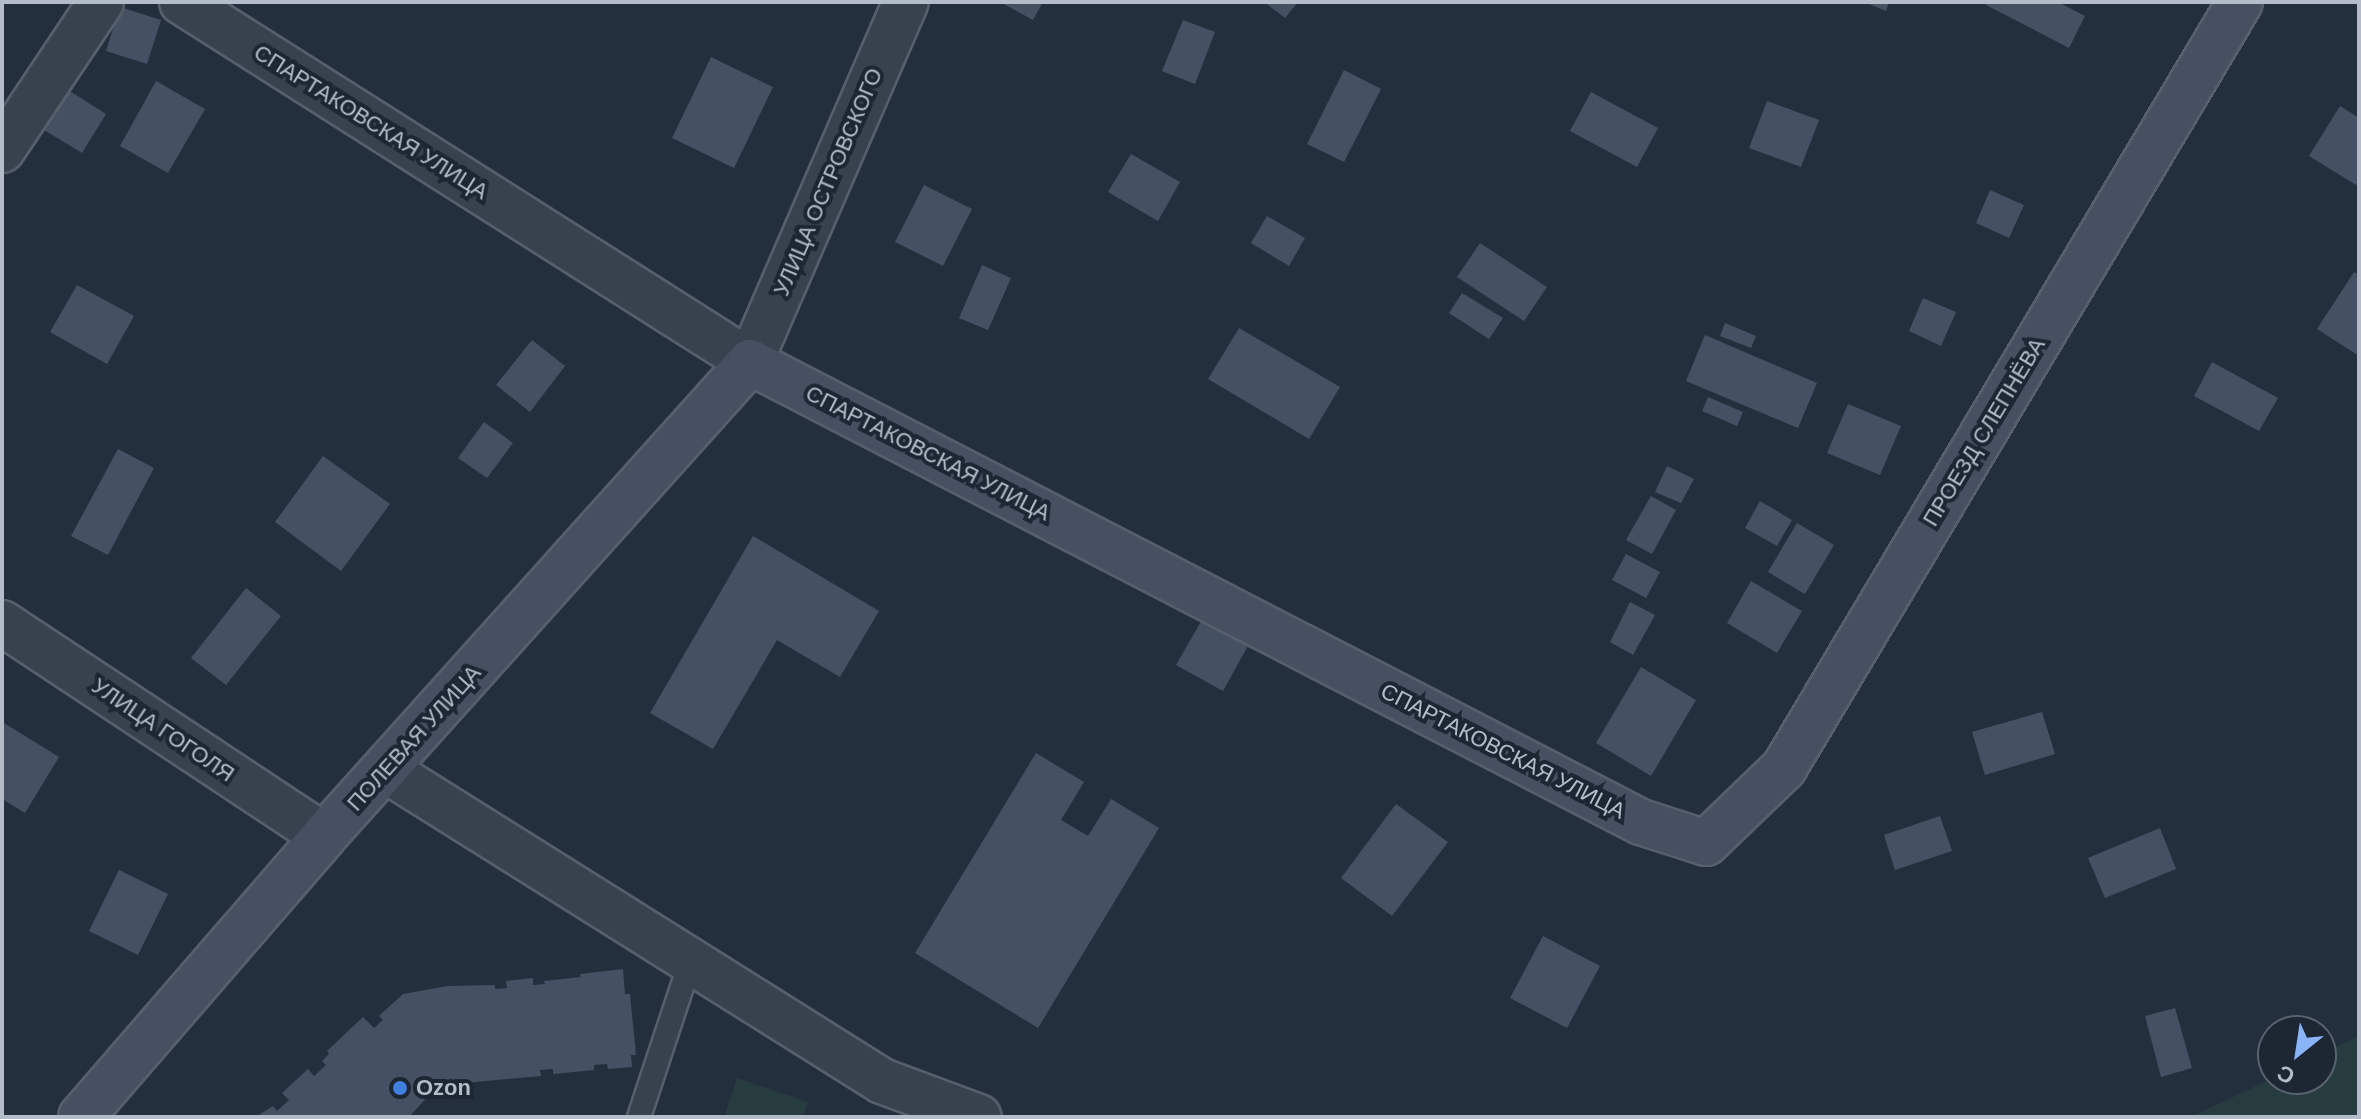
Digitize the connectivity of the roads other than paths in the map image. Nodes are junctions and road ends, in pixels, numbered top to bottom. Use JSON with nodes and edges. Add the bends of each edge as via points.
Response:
{"nodes":[{"id":1,"x":101,"y":2,"type":"edge"},
{"id":2,"x":182,"y":2,"type":"edge"},
{"id":3,"x":906,"y":2,"type":"edge"},
{"id":4,"x":2240,"y":2,"type":"edge"},
{"id":5,"x":2,"y":150,"type":"edge"},
{"id":6,"x":750,"y":362,"type":"junction"},
{"id":7,"x":2,"y":623,"type":"edge"},
{"id":8,"x":386,"y":770,"type":"junction"},
{"id":9,"x":324,"y":836,"type":"junction"},
{"id":10,"x":1706,"y":843,"type":"joint"},
{"id":11,"x":690,"y":963,"type":"junction"},
{"id":12,"x":81,"y":1117,"type":"edge"},
{"id":13,"x":639,"y":1117,"type":"edge"},
{"id":14,"x":979,"y":1117,"type":"edge"}],
"edges":[{"from":1,"to":5,"type":"street"},
{"from":2,"to":6,"type":"street","name":"СПАРТАКОВСКАЯ УЛИЦА"},
{"from":3,"to":6,"type":"street","name":"УЛИЦА ОСТРОВСКОГО"},
{"from":4,"to":10,"type":"street","name":"ПРОЕЗД СЛЕПНЁВА","via":[[1784,768]]},
{"from":6,"to":8,"type":"street","name":"ПОЛЕВАЯ УЛИЦА"},
{"from":6,"to":10,"type":"street","name":"СПАРТАКОВСКАЯ УЛИЦА","via":[[1641,822]]},
{"from":7,"to":9,"type":"street","name":"УЛИЦА ГОГОЛЯ"},
{"from":8,"to":9,"type":"street","name":"ПОЛЕВАЯ УЛИЦА"},
{"from":8,"to":11,"type":"street"},
{"from":9,"to":12,"type":"street","name":"ПОЛЕВАЯ УЛИЦА"},
{"from":11,"to":13,"type":"lane"},
{"from":11,"to":14,"type":"street","via":[[882,1081]]}]}
